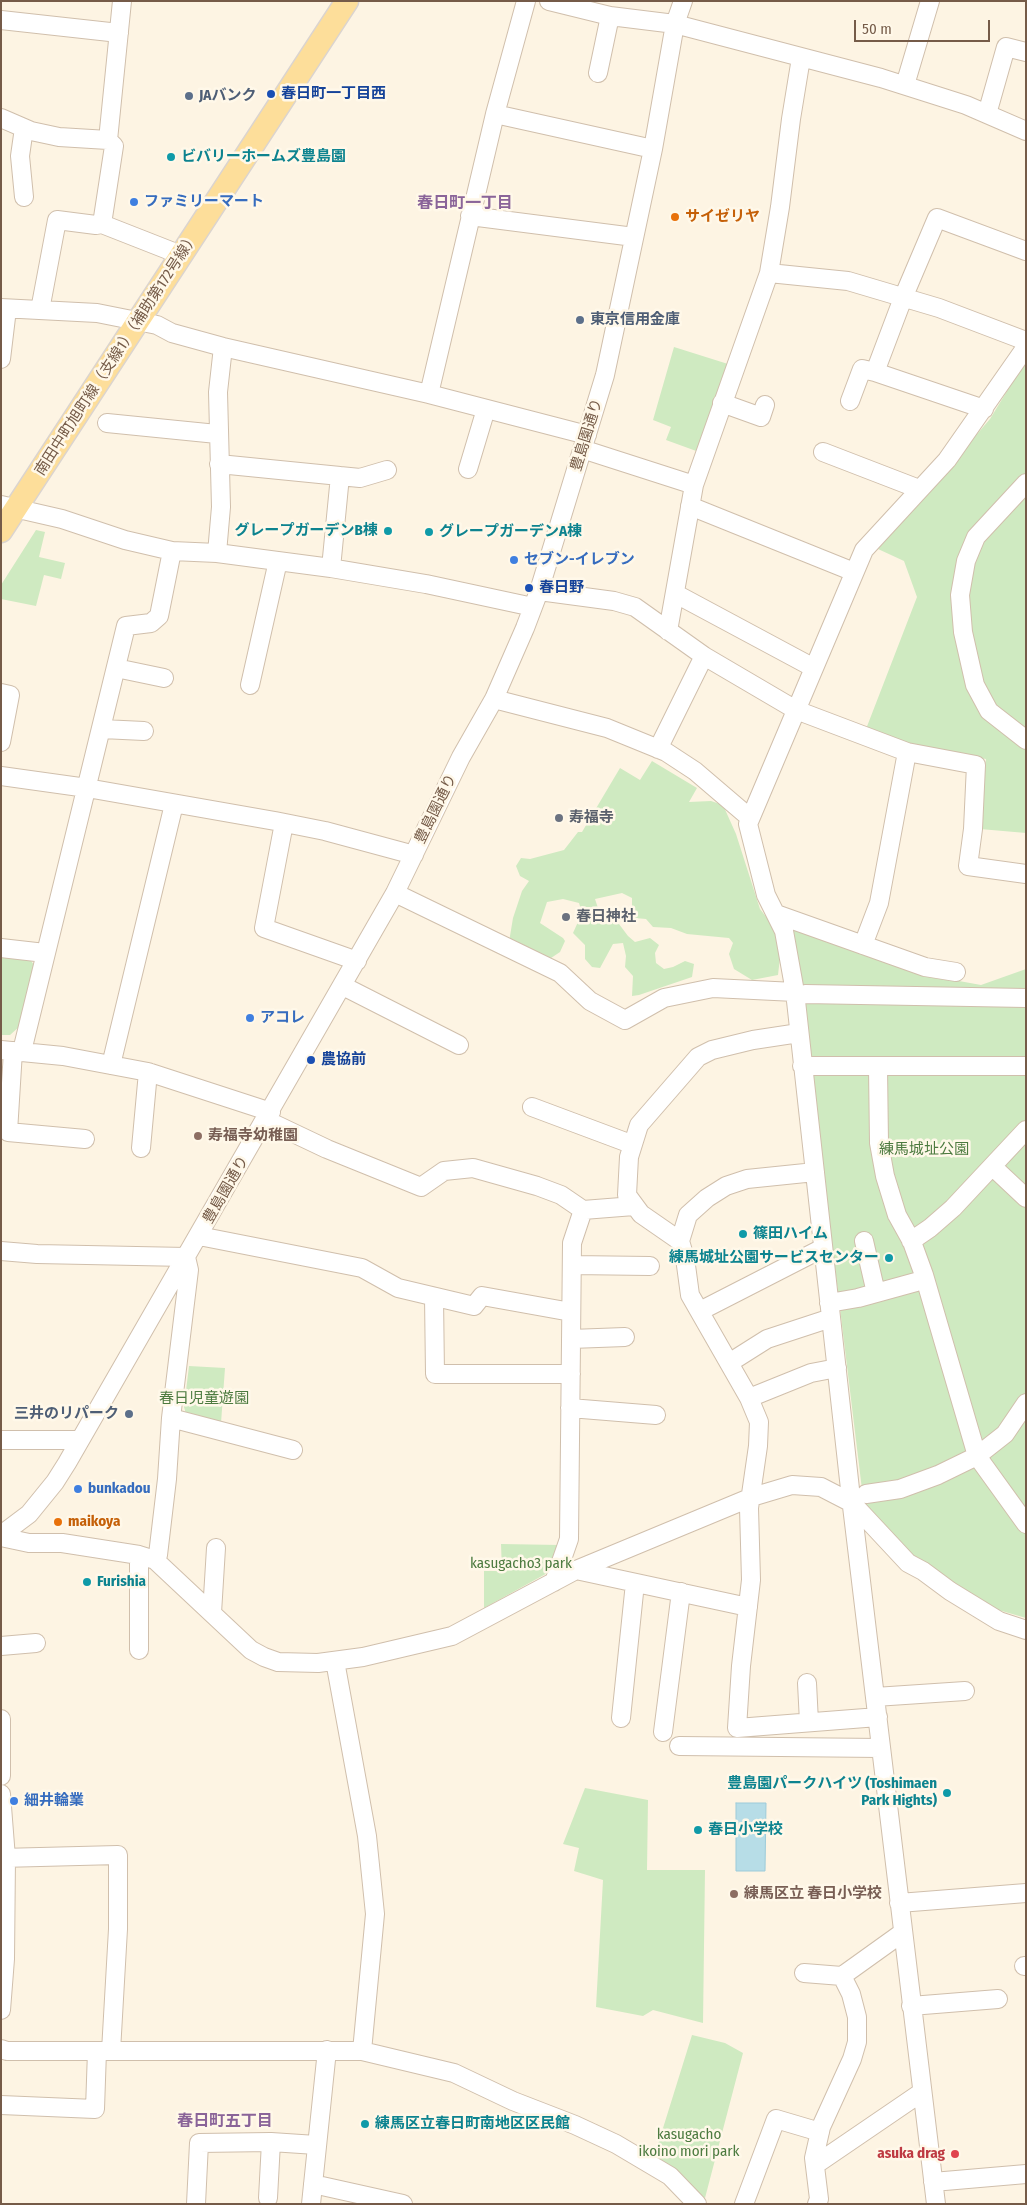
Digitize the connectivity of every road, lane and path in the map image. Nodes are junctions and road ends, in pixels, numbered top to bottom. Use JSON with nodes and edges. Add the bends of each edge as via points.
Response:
{"nodes":[{"id":1,"x":122,"y":1,"type":"edge"},
{"id":2,"x":347,"y":1,"type":"edge"},
{"id":3,"x":526,"y":1,"type":"edge"},
{"id":4,"x":549,"y":1,"type":"edge"},
{"id":5,"x":683,"y":1,"type":"edge"},
{"id":6,"x":930,"y":1,"type":"edge"},
{"id":7,"x":610,"y":16,"type":"junction"},
{"id":8,"x":1,"y":20,"type":"edge"},
{"id":9,"x":675,"y":24,"type":"junction"},
{"id":10,"x":119,"y":33,"type":"junction"},
{"id":11,"x":1026,"y":52,"type":"edge"},
{"id":12,"x":801,"y":58,"type":"junction"},
{"id":13,"x":598,"y":73,"type":"dead end"},
{"id":14,"x":905,"y":85,"type":"junction"},
{"id":15,"x":495,"y":114,"type":"junction"},
{"id":16,"x":987,"y":114,"type":"junction"},
{"id":17,"x":1,"y":118,"type":"edge"},
{"id":18,"x":24,"y":128,"type":"junction"},
{"id":19,"x":1026,"y":131,"type":"edge"},
{"id":20,"x":108,"y":140,"type":"junction"},
{"id":21,"x":653,"y":149,"type":"junction"},
{"id":22,"x":24,"y":197,"type":"dead end"},
{"id":23,"x":470,"y":216,"type":"junction"},
{"id":24,"x":102,"y":224,"type":"junction"},
{"id":25,"x":634,"y":237,"type":"junction"},
{"id":26,"x":1026,"y":251,"type":"edge"},
{"id":27,"x":181,"y":255,"type":"junction"},
{"id":28,"x":769,"y":273,"type":"junction"},
{"id":29,"x":903,"y":298,"type":"junction"},
{"id":30,"x":4,"y":309,"type":"edge"},
{"id":31,"x":40,"y":310,"type":"junction"},
{"id":32,"x":138,"y":322,"type":"junction"},
{"id":33,"x":1026,"y":341,"type":"edge"},
{"id":34,"x":223,"y":347,"type":"junction"},
{"id":35,"x":1026,"y":348,"type":"edge"},
{"id":36,"x":1,"y":359,"type":"edge"},
{"id":37,"x":875,"y":372,"type":"junction"},
{"id":38,"x":429,"y":394,"type":"junction"},
{"id":39,"x":850,"y":401,"type":"dead end"},
{"id":40,"x":722,"y":403,"type":"junction"},
{"id":41,"x":765,"y":405,"type":"dead end"},
{"id":42,"x":486,"y":408,"type":"junction"},
{"id":43,"x":984,"y":409,"type":"junction"},
{"id":44,"x":107,"y":423,"type":"dead end"},
{"id":45,"x":217,"y":434,"type":"junction"},
{"id":46,"x":584,"y":442,"type":"junction"},
{"id":47,"x":822,"y":452,"type":"dead end"},
{"id":48,"x":219,"y":464,"type":"junction"},
{"id":49,"x":468,"y":469,"type":"dead end"},
{"id":50,"x":387,"y":470,"type":"dead end"},
{"id":51,"x":340,"y":476,"type":"junction"},
{"id":52,"x":1026,"y":483,"type":"edge"},
{"id":53,"x":694,"y":485,"type":"junction"},
{"id":54,"x":919,"y":490,"type":"junction"},
{"id":55,"x":690,"y":506,"type":"junction"},
{"id":56,"x":8,"y":507,"type":"edge"},
{"id":57,"x":1,"y":531,"type":"edge"},
{"id":58,"x":172,"y":550,"type":"junction"},
{"id":59,"x":217,"y":554,"type":"junction"},
{"id":60,"x":278,"y":561,"type":"junction"},
{"id":61,"x":331,"y":568,"type":"junction"},
{"id":62,"x":854,"y":572,"type":"junction"},
{"id":63,"x":676,"y":594,"type":"junction"},
{"id":64,"x":536,"y":599,"type":"junction"},
{"id":65,"x":668,"y":631,"type":"junction"},
{"id":66,"x":704,"y":656,"type":"junction"},
{"id":67,"x":116,"y":668,"type":"junction"},
{"id":68,"x":814,"y":668,"type":"junction"},
{"id":69,"x":164,"y":678,"type":"dead end"},
{"id":70,"x":250,"y":685,"type":"dead end"},
{"id":71,"x":1,"y":693,"type":"edge"},
{"id":72,"x":494,"y":699,"type":"junction"},
{"id":73,"x":796,"y":710,"type":"junction"},
{"id":74,"x":102,"y":729,"type":"junction"},
{"id":75,"x":144,"y":731,"type":"dead end"},
{"id":76,"x":1026,"y":740,"type":"edge"},
{"id":77,"x":1,"y":742,"type":"edge"},
{"id":78,"x":658,"y":749,"type":"junction"},
{"id":79,"x":907,"y":752,"type":"junction"},
{"id":80,"x":1,"y":776,"type":"edge"},
{"id":81,"x":87,"y":788,"type":"junction"},
{"id":82,"x":174,"y":804,"type":"junction"},
{"id":83,"x":750,"y":818,"type":"junction"},
{"id":84,"x":284,"y":823,"type":"junction"},
{"id":85,"x":414,"y":855,"type":"junction"},
{"id":86,"x":1026,"y":874,"type":"edge"},
{"id":87,"x":395,"y":893,"type":"junction"},
{"id":88,"x":776,"y":914,"type":"junction"},
{"id":89,"x":862,"y":945,"type":"junction"},
{"id":90,"x":1,"y":948,"type":"edge"},
{"id":91,"x":45,"y":953,"type":"junction"},
{"id":92,"x":357,"y":961,"type":"junction"},
{"id":93,"x":956,"y":972,"type":"dead end"},
{"id":94,"x":343,"y":986,"type":"junction"},
{"id":95,"x":800,"y":993,"type":"junction"},
{"id":96,"x":1026,"y":998,"type":"edge"},
{"id":97,"x":799,"y":1034,"type":"junction"},
{"id":98,"x":459,"y":1045,"type":"dead end"},
{"id":99,"x":12,"y":1050,"type":"edge"},
{"id":100,"x":111,"y":1065,"type":"junction"},
{"id":101,"x":802,"y":1066,"type":"junction"},
{"id":102,"x":1026,"y":1066,"type":"edge"},
{"id":103,"x":878,"y":1067,"type":"junction"},
{"id":104,"x":148,"y":1072,"type":"junction"},
{"id":105,"x":532,"y":1107,"type":"dead end"},
{"id":106,"x":269,"y":1116,"type":"junction"},
{"id":107,"x":5,"y":1120,"type":"edge"},
{"id":108,"x":1026,"y":1130,"type":"edge"},
{"id":109,"x":85,"y":1139,"type":"dead end"},
{"id":110,"x":631,"y":1144,"type":"junction"},
{"id":111,"x":141,"y":1148,"type":"dead end"},
{"id":112,"x":993,"y":1167,"type":"junction"},
{"id":113,"x":815,"y":1172,"type":"junction"},
{"id":114,"x":1026,"y":1198,"type":"edge"},
{"id":115,"x":634,"y":1206,"type":"junction"},
{"id":116,"x":583,"y":1210,"type":"junction"},
{"id":117,"x":199,"y":1236,"type":"junction"},
{"id":118,"x":911,"y":1240,"type":"junction"},
{"id":119,"x":680,"y":1241,"type":"junction"},
{"id":120,"x":864,"y":1241,"type":"dead end"},
{"id":121,"x":823,"y":1248,"type":"junction"},
{"id":122,"x":1,"y":1251,"type":"edge"},
{"id":123,"x":186,"y":1257,"type":"junction"},
{"id":124,"x":572,"y":1265,"type":"junction"},
{"id":125,"x":650,"y":1266,"type":"dead end"},
{"id":126,"x":916,"y":1282,"type":"dead end"},
{"id":127,"x":876,"y":1293,"type":"junction"},
{"id":128,"x":434,"y":1297,"type":"junction"},
{"id":129,"x":830,"y":1310,"type":"junction"},
{"id":130,"x":700,"y":1311,"type":"junction"},
{"id":131,"x":571,"y":1312,"type":"junction"},
{"id":132,"x":626,"y":1337,"type":"dead end"},
{"id":133,"x":571,"y":1339,"type":"junction"},
{"id":134,"x":729,"y":1363,"type":"junction"},
{"id":135,"x":837,"y":1368,"type":"junction"},
{"id":136,"x":571,"y":1374,"type":"junction"},
{"id":137,"x":749,"y":1398,"type":"junction"},
{"id":138,"x":1026,"y":1403,"type":"edge"},
{"id":139,"x":570,"y":1408,"type":"junction"},
{"id":140,"x":656,"y":1415,"type":"dead end"},
{"id":141,"x":171,"y":1418,"type":"junction"},
{"id":142,"x":1,"y":1440,"type":"edge"},
{"id":143,"x":80,"y":1440,"type":"junction"},
{"id":144,"x":293,"y":1450,"type":"dead end"},
{"id":145,"x":976,"y":1456,"type":"junction"},
{"id":146,"x":752,"y":1497,"type":"junction"},
{"id":147,"x":859,"y":1499,"type":"junction"},
{"id":148,"x":1026,"y":1524,"type":"edge"},
{"id":149,"x":1,"y":1536,"type":"edge"},
{"id":150,"x":216,"y":1548,"type":"dead end"},
{"id":151,"x":147,"y":1558,"type":"junction"},
{"id":152,"x":576,"y":1570,"type":"junction"},
{"id":153,"x":554,"y":1582,"type":"junction"},
{"id":154,"x":635,"y":1583,"type":"junction"},
{"id":155,"x":681,"y":1592,"type":"junction"},
{"id":156,"x":748,"y":1607,"type":"junction"},
{"id":157,"x":212,"y":1613,"type":"junction"},
{"id":158,"x":1026,"y":1630,"type":"edge"},
{"id":159,"x":36,"y":1643,"type":"dead end"},
{"id":160,"x":1,"y":1646,"type":"edge"},
{"id":161,"x":139,"y":1650,"type":"dead end"},
{"id":162,"x":335,"y":1661,"type":"junction"},
{"id":163,"x":807,"y":1683,"type":"dead end"},
{"id":164,"x":965,"y":1691,"type":"dead end"},
{"id":165,"x":875,"y":1697,"type":"junction"},
{"id":166,"x":878,"y":1717,"type":"junction"},
{"id":167,"x":620,"y":1718,"type":"dead end"},
{"id":168,"x":1,"y":1719,"type":"edge"},
{"id":169,"x":809,"y":1722,"type":"junction"},
{"id":170,"x":663,"y":1732,"type":"dead end"},
{"id":171,"x":679,"y":1746,"type":"dead end"},
{"id":172,"x":2,"y":1748,"type":"edge"},
{"id":173,"x":881,"y":1748,"type":"junction"},
{"id":174,"x":1,"y":1776,"type":"edge"},
{"id":175,"x":1,"y":1794,"type":"edge"},
{"id":176,"x":4,"y":1858,"type":"edge"},
{"id":177,"x":1026,"y":1893,"type":"edge"},
{"id":178,"x":899,"y":1903,"type":"junction"},
{"id":179,"x":902,"y":1933,"type":"junction"},
{"id":180,"x":3,"y":1959,"type":"edge"},
{"id":181,"x":804,"y":1974,"type":"dead end"},
{"id":182,"x":842,"y":1976,"type":"junction"},
{"id":183,"x":998,"y":1999,"type":"dead end"},
{"id":184,"x":911,"y":2006,"type":"junction"},
{"id":185,"x":1,"y":2010,"type":"edge"},
{"id":186,"x":1,"y":2049,"type":"edge"},
{"id":187,"x":327,"y":2050,"type":"junction"},
{"id":188,"x":104,"y":2051,"type":"junction"},
{"id":189,"x":362,"y":2051,"type":"junction"},
{"id":190,"x":922,"y":2092,"type":"junction"},
{"id":191,"x":1,"y":2105,"type":"edge"},
{"id":192,"x":820,"y":2132,"type":"junction"},
{"id":193,"x":272,"y":2142,"type":"junction"},
{"id":194,"x":316,"y":2145,"type":"junction"},
{"id":195,"x":815,"y":2165,"type":"junction"},
{"id":196,"x":1026,"y":2174,"type":"edge"},
{"id":197,"x":933,"y":2182,"type":"junction"},
{"id":198,"x":313,"y":2184,"type":"junction"},
{"id":199,"x":268,"y":2198,"type":"dead end"},
{"id":200,"x":933,"y":2203,"type":"edge"},
{"id":201,"x":196,"y":2204,"type":"edge"},
{"id":202,"x":311,"y":2204,"type":"edge"},
{"id":203,"x":403,"y":2204,"type":"edge"},
{"id":204,"x":697,"y":2204,"type":"edge"},
{"id":205,"x":744,"y":2204,"type":"edge"},
{"id":206,"x":818,"y":2204,"type":"edge"}],
"edges":[{"from":1,"to":10,"type":"street"},
{"from":2,"to":27,"type":"main road","name":"南田中町旭町線（支線1）（補助第172号線）"},
{"from":3,"to":15,"type":"street"},
{"from":4,"to":7,"type":"street"},
{"from":5,"to":9,"type":"street","name":"豊島園通り"},
{"from":6,"to":14,"type":"street"},
{"from":7,"to":9,"type":"street"},
{"from":7,"to":13,"type":"street"},
{"from":8,"to":10,"type":"street"},
{"from":9,"to":12,"type":"street"},
{"from":9,"to":21,"type":"street","name":"豊島園通り"},
{"from":10,"to":20,"type":"street"},
{"from":11,"to":16,"type":"street","via":[[1006,47]]},
{"from":12,"to":14,"type":"street"},
{"from":12,"to":28,"type":"street"},
{"from":14,"to":16,"type":"street"},
{"from":15,"to":21,"type":"street"},
{"from":15,"to":23,"type":"street"},
{"from":16,"to":19,"type":"street"},
{"from":17,"to":18,"type":"street"},
{"from":18,"to":20,"type":"street","via":[[59,137]]},
{"from":18,"to":22,"type":"street","via":[[20,156]]},
{"from":20,"to":24,"type":"street","via":[[114,146]]},
{"from":21,"to":25,"type":"street","name":"豊島園通り"},
{"from":23,"to":25,"type":"street"},
{"from":23,"to":38,"type":"street"},
{"from":24,"to":27,"type":"street"},
{"from":24,"to":31,"type":"street","via":[[57,220]]},
{"from":25,"to":46,"type":"street","name":"豊島園通り","via":[[605,375]]},
{"from":26,"to":29,"type":"street","via":[[937,218]]},
{"from":27,"to":32,"type":"main road","name":"南田中町旭町線（支線1）（補助第172号線）"},
{"from":28,"to":29,"type":"street","via":[[848,281]]},
{"from":28,"to":40,"type":"street"},
{"from":29,"to":33,"type":"street"},
{"from":29,"to":37,"type":"street"},
{"from":30,"to":31,"type":"street"},
{"from":30,"to":36,"type":"street"},
{"from":31,"to":32,"type":"street","via":[[97,313]]},
{"from":32,"to":34,"type":"street"},
{"from":32,"to":56,"type":"main road","name":"南田中町旭町線（支線1）（補助第172号線）"},
{"from":34,"to":38,"type":"street"},
{"from":34,"to":45,"type":"street"},
{"from":35,"to":43,"type":"street"},
{"from":37,"to":39,"type":"street","via":[[862,369]]},
{"from":37,"to":43,"type":"street"},
{"from":38,"to":42,"type":"street"},
{"from":40,"to":41,"type":"street","via":[[761,417]]},
{"from":40,"to":53,"type":"street"},
{"from":42,"to":46,"type":"street"},
{"from":42,"to":49,"type":"street"},
{"from":43,"to":54,"type":"street","via":[[947,460]]},
{"from":44,"to":45,"type":"street"},
{"from":45,"to":48,"type":"street"},
{"from":46,"to":53,"type":"street"},
{"from":46,"to":64,"type":"street","name":"豊島園通り"},
{"from":47,"to":54,"type":"street"},
{"from":48,"to":51,"type":"street"},
{"from":48,"to":59,"type":"street","via":[[221,507]]},
{"from":50,"to":51,"type":"street","via":[[360,478]]},
{"from":51,"to":61,"type":"street"},
{"from":52,"to":76,"type":"street","via":[[976,537],[966,561],[960,594],[975,685],[989,711]]},
{"from":53,"to":55,"type":"street"},
{"from":54,"to":62,"type":"street","via":[[864,550]]},
{"from":55,"to":62,"type":"street"},
{"from":55,"to":63,"type":"street"},
{"from":56,"to":57,"type":"main road","name":"南田中町旭町線（支線1）（補助第172号線）"},
{"from":56,"to":58,"type":"street"},
{"from":58,"to":59,"type":"street"},
{"from":58,"to":67,"type":"street","via":[[159,616],[151,623],[126,626]]},
{"from":59,"to":60,"type":"street"},
{"from":60,"to":61,"type":"street"},
{"from":60,"to":70,"type":"street"},
{"from":61,"to":64,"type":"street"},
{"from":62,"to":68,"type":"street"},
{"from":63,"to":65,"type":"street"},
{"from":63,"to":68,"type":"street"},
{"from":64,"to":65,"type":"street","via":[[614,601],[635,608]]},
{"from":64,"to":72,"type":"street","name":"豊島園通り"},
{"from":65,"to":66,"type":"street"},
{"from":66,"to":73,"type":"street"},
{"from":66,"to":78,"type":"street"},
{"from":67,"to":69,"type":"street"},
{"from":67,"to":74,"type":"street"},
{"from":68,"to":73,"type":"street"},
{"from":71,"to":77,"type":"street","via":[[10,695]]},
{"from":72,"to":78,"type":"street","via":[[607,728]]},
{"from":72,"to":85,"type":"street","name":"豊島園通り","via":[[461,757]]},
{"from":73,"to":79,"type":"street"},
{"from":73,"to":83,"type":"street"},
{"from":74,"to":75,"type":"street"},
{"from":74,"to":81,"type":"street"},
{"from":78,"to":83,"type":"street","via":[[695,771]]},
{"from":79,"to":86,"type":"street","via":[[976,765],[974,829],[968,866]]},
{"from":79,"to":89,"type":"street","via":[[879,904]]},
{"from":80,"to":81,"type":"street"},
{"from":81,"to":82,"type":"street"},
{"from":81,"to":91,"type":"street"},
{"from":82,"to":84,"type":"street"},
{"from":82,"to":100,"type":"street"},
{"from":83,"to":88,"type":"street","via":[[748,824],[766,896]]},
{"from":84,"to":85,"type":"street"},
{"from":84,"to":92,"type":"street","via":[[264,928]]},
{"from":85,"to":87,"type":"street","name":"豊島園通り"},
{"from":87,"to":92,"type":"street","name":"豊島園通り"},
{"from":87,"to":95,"type":"street","via":[[560,973],[590,1001],[625,1020],[664,998],[713,988]]},
{"from":88,"to":89,"type":"street"},
{"from":88,"to":95,"type":"street","via":[[784,930]]},
{"from":89,"to":93,"type":"street","via":[[925,967]]},
{"from":90,"to":91,"type":"street"},
{"from":91,"to":99,"type":"street"},
{"from":92,"to":94,"type":"street","name":"豊島園通り"},
{"from":94,"to":98,"type":"street"},
{"from":94,"to":106,"type":"street","name":"豊島園通り"},
{"from":95,"to":96,"type":"street"},
{"from":95,"to":97,"type":"street"},
{"from":97,"to":101,"type":"street"},
{"from":97,"to":110,"type":"street","via":[[753,1040],[712,1050],[698,1057],[639,1125]]},
{"from":99,"to":100,"type":"street"},
{"from":99,"to":107,"type":"street"},
{"from":100,"to":104,"type":"street"},
{"from":101,"to":103,"type":"street"},
{"from":101,"to":113,"type":"street"},
{"from":102,"to":103,"type":"street"},
{"from":103,"to":118,"type":"street","via":[[880,1143],[885,1176],[897,1215]]},
{"from":104,"to":106,"type":"street"},
{"from":104,"to":111,"type":"street"},
{"from":105,"to":110,"type":"street"},
{"from":106,"to":116,"type":"street","via":[[327,1149],[421,1187],[444,1171],[473,1168],[561,1195]]},
{"from":106,"to":117,"type":"street","name":"豊島園通り"},
{"from":107,"to":109,"type":"street","via":[[8,1132]]},
{"from":108,"to":112,"type":"street"},
{"from":110,"to":115,"type":"street","via":[[627,1195]]},
{"from":112,"to":114,"type":"street"},
{"from":112,"to":118,"type":"street","via":[[953,1208]]},
{"from":113,"to":119,"type":"street","via":[[746,1179],[726,1186],[688,1215]]},
{"from":113,"to":121,"type":"street"},
{"from":115,"to":116,"type":"street"},
{"from":115,"to":119,"type":"street"},
{"from":116,"to":124,"type":"street","via":[[572,1243]]},
{"from":117,"to":123,"type":"street","name":"豊島園通り"},
{"from":117,"to":128,"type":"street","via":[[362,1268],[398,1288]]},
{"from":118,"to":145,"type":"street"},
{"from":119,"to":130,"type":"street","via":[[686,1258],[690,1295]]},
{"from":120,"to":127,"type":"street"},
{"from":121,"to":129,"type":"street"},
{"from":121,"to":130,"type":"street"},
{"from":122,"to":123,"type":"street"},
{"from":123,"to":141,"type":"street","via":[[189,1270]]},
{"from":123,"to":143,"type":"street","name":"豊島園通り"},
{"from":124,"to":125,"type":"street"},
{"from":124,"to":131,"type":"street"},
{"from":126,"to":127,"type":"street"},
{"from":127,"to":129,"type":"street"},
{"from":128,"to":131,"type":"street","via":[[474,1306],[482,1296]]},
{"from":128,"to":136,"type":"street","via":[[435,1374]]},
{"from":129,"to":134,"type":"street","via":[[767,1339]]},
{"from":129,"to":135,"type":"street"},
{"from":130,"to":134,"type":"street"},
{"from":131,"to":133,"type":"street"},
{"from":132,"to":133,"type":"street"},
{"from":133,"to":136,"type":"street"},
{"from":134,"to":137,"type":"street"},
{"from":135,"to":137,"type":"street","via":[[811,1373]]},
{"from":135,"to":147,"type":"street"},
{"from":136,"to":139,"type":"street"},
{"from":137,"to":146,"type":"street","via":[[759,1422]]},
{"from":138,"to":145,"type":"street","via":[[1005,1434]]},
{"from":139,"to":140,"type":"street"},
{"from":139,"to":153,"type":"street","via":[[569,1539]]},
{"from":141,"to":144,"type":"street"},
{"from":141,"to":151,"type":"street","via":[[158,1555]]},
{"from":142,"to":143,"type":"street"},
{"from":143,"to":149,"type":"street","name":"豊島園通り","via":[[55,1482],[34,1508]]},
{"from":145,"to":147,"type":"street","via":[[900,1489]]},
{"from":145,"to":148,"type":"street"},
{"from":146,"to":147,"type":"street","via":[[792,1485],[821,1488]]},
{"from":146,"to":152,"type":"street"},
{"from":146,"to":156,"type":"street","via":[[749,1508],[751,1580]]},
{"from":147,"to":158,"type":"street","via":[[908,1563],[999,1621]]},
{"from":147,"to":165,"type":"street"},
{"from":149,"to":151,"type":"street","via":[[30,1543],[62,1543]]},
{"from":150,"to":157,"type":"street"},
{"from":151,"to":157,"type":"street"},
{"from":151,"to":161,"type":"street"},
{"from":152,"to":153,"type":"street"},
{"from":152,"to":154,"type":"street"},
{"from":153,"to":162,"type":"street","via":[[452,1636]]},
{"from":154,"to":155,"type":"street"},
{"from":154,"to":167,"type":"street"},
{"from":155,"to":156,"type":"street"},
{"from":155,"to":170,"type":"street"},
{"from":156,"to":169,"type":"street","via":[[737,1728]]},
{"from":157,"to":162,"type":"street","via":[[250,1650],[264,1657],[278,1662]]},
{"from":159,"to":160,"type":"street"},
{"from":162,"to":189,"type":"street","via":[[367,1836],[376,1914]]},
{"from":163,"to":169,"type":"street"},
{"from":164,"to":165,"type":"street"},
{"from":165,"to":166,"type":"street"},
{"from":166,"to":169,"type":"street"},
{"from":166,"to":173,"type":"street"},
{"from":168,"to":172,"type":"street"},
{"from":171,"to":173,"type":"street"},
{"from":172,"to":174,"type":"street"},
{"from":173,"to":178,"type":"street"},
{"from":175,"to":176,"type":"street"},
{"from":176,"to":180,"type":"street"},
{"from":176,"to":188,"type":"street","via":[[118,1855],[118,1929]]},
{"from":177,"to":178,"type":"street"},
{"from":178,"to":179,"type":"street"},
{"from":179,"to":182,"type":"street"},
{"from":179,"to":184,"type":"street"},
{"from":180,"to":185,"type":"street"},
{"from":181,"to":182,"type":"street"},
{"from":182,"to":192,"type":"street","via":[[857,2018],[857,2042]]},
{"from":183,"to":184,"type":"street"},
{"from":184,"to":190,"type":"street"},
{"from":186,"to":188,"type":"street"},
{"from":187,"to":188,"type":"street"},
{"from":187,"to":189,"type":"street"},
{"from":187,"to":194,"type":"street"},
{"from":188,"to":191,"type":"street","via":[[95,2109]]},
{"from":189,"to":204,"type":"street","via":[[454,2073],[513,2101],[576,2125],[670,2176]]},
{"from":190,"to":195,"type":"street"},
{"from":190,"to":197,"type":"street"},
{"from":192,"to":195,"type":"street"},
{"from":192,"to":205,"type":"street","via":[[776,2119]]},
{"from":193,"to":194,"type":"street"},
{"from":193,"to":199,"type":"street"},
{"from":193,"to":201,"type":"street","via":[[199,2143]]},
{"from":194,"to":198,"type":"street"},
{"from":195,"to":206,"type":"street"},
{"from":196,"to":197,"type":"street"},
{"from":197,"to":200,"type":"street"},
{"from":198,"to":202,"type":"street"},
{"from":198,"to":203,"type":"street"}]}
